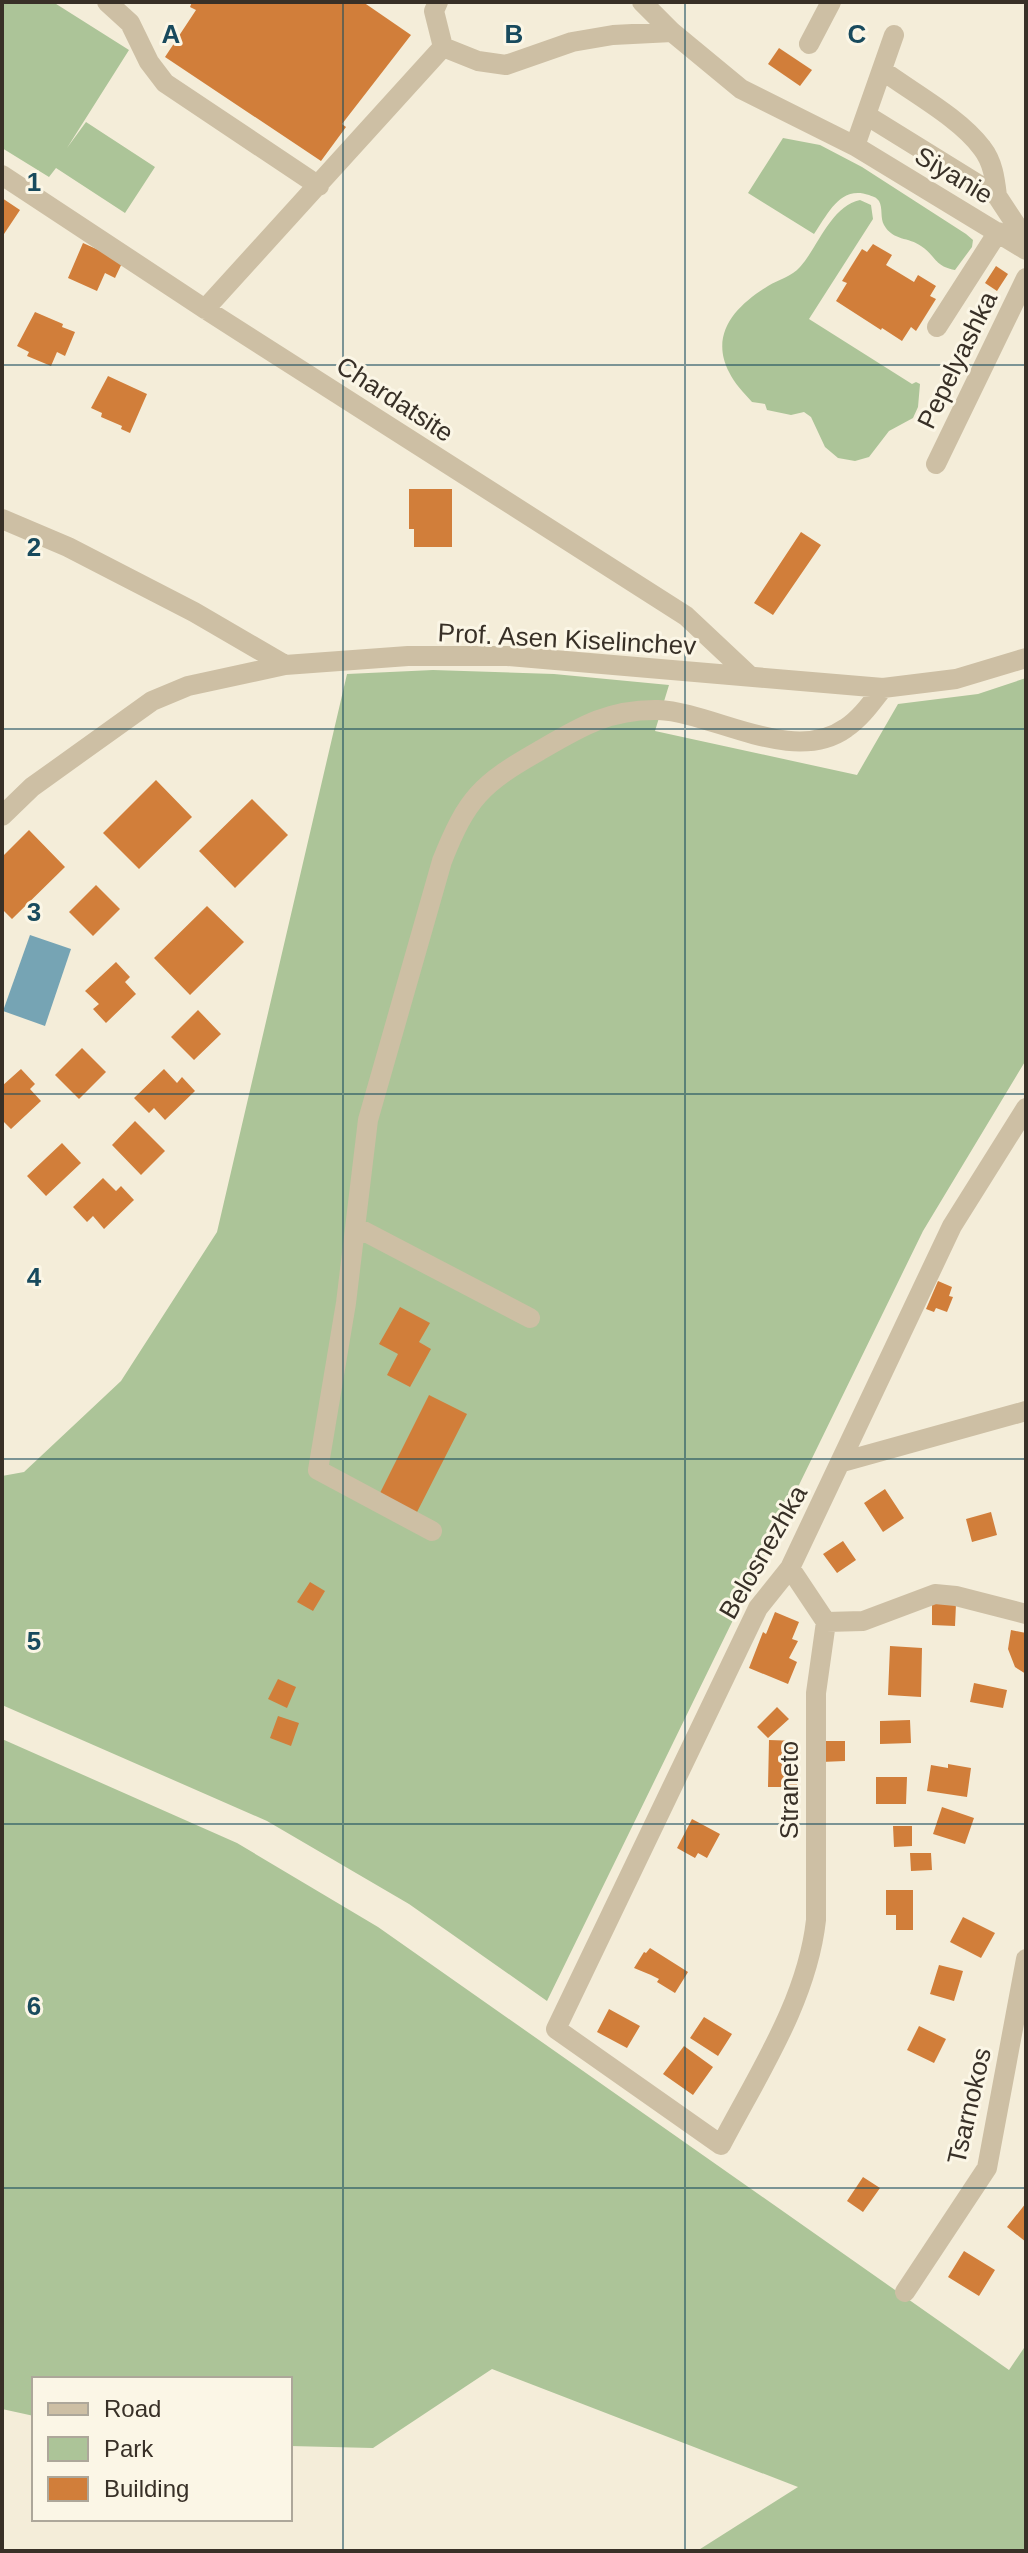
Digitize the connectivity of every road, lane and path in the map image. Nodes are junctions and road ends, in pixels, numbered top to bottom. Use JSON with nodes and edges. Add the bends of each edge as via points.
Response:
{"nodes":[{"id":1,"x":107,"y":2,"type":"edge"},
{"id":2,"x":438,"y":2,"type":"edge"},
{"id":3,"x":642,"y":2,"type":"edge"},
{"id":4,"x":831,"y":2,"type":"edge"},
{"id":5,"x":672,"y":32,"type":"junction"},
{"id":6,"x":894,"y":35,"type":"dead end"},
{"id":7,"x":809,"y":44,"type":"dead end"},
{"id":8,"x":443,"y":47,"type":"junction"},
{"id":9,"x":882,"y":70,"type":"junction"},
{"id":10,"x":866,"y":115,"type":"junction"},
{"id":11,"x":855,"y":146,"type":"junction"},
{"id":12,"x":2,"y":175,"type":"edge"},
{"id":13,"x":319,"y":186,"type":"junction"},
{"id":14,"x":997,"y":196,"type":"junction"},
{"id":15,"x":998,"y":232,"type":"junction"},
{"id":16,"x":1026,"y":240,"type":"edge"},
{"id":17,"x":1026,"y":250,"type":"edge"},
{"id":18,"x":1026,"y":278,"type":"edge"},
{"id":19,"x":205,"y":309,"type":"junction"},
{"id":20,"x":937,"y":327,"type":"dead end"},
{"id":21,"x":936,"y":464,"type":"dead end"},
{"id":22,"x":2,"y":519,"type":"edge"},
{"id":23,"x":1026,"y":658,"type":"edge"},
{"id":24,"x":285,"y":665,"type":"junction"},
{"id":25,"x":751,"y":677,"type":"junction"},
{"id":26,"x":883,"y":688,"type":"junction"},
{"id":27,"x":2,"y":816,"type":"edge"},
{"id":28,"x":1026,"y":1108,"type":"edge"},
{"id":29,"x":356,"y":1227,"type":"junction"},
{"id":30,"x":530,"y":1318,"type":"dead end"},
{"id":31,"x":1026,"y":1411,"type":"edge"},
{"id":32,"x":842,"y":1462,"type":"junction"},
{"id":33,"x":432,"y":1531,"type":"dead end"},
{"id":34,"x":790,"y":1568,"type":"junction"},
{"id":35,"x":1026,"y":1614,"type":"edge"},
{"id":36,"x":826,"y":1622,"type":"junction"},
{"id":37,"x":1026,"y":1959,"type":"edge"},
{"id":38,"x":721,"y":2145,"type":"joint"},
{"id":39,"x":905,"y":2292,"type":"dead end"}],
"edges":[{"from":1,"to":13,"type":"street","via":[[130,23],[165,83]]},
{"from":2,"to":8,"type":"street","via":[[434,11]]},
{"from":3,"to":5,"type":"street","name":"Siyanie"},
{"from":4,"to":7,"type":"street"},
{"from":5,"to":8,"type":"street","via":[[572,42],[506,65]]},
{"from":5,"to":11,"type":"street","name":"Siyanie","via":[[741,89]]},
{"from":6,"to":9,"type":"street"},
{"from":8,"to":13,"type":"street"},
{"from":9,"to":10,"type":"street"},
{"from":9,"to":14,"type":"street","via":[[965,129],[983,149],[995,175]]},
{"from":10,"to":11,"type":"street"},
{"from":10,"to":14,"type":"street"},
{"from":11,"to":15,"type":"street","name":"Siyanie"},
{"from":12,"to":19,"type":"street","name":"Chardatsite"},
{"from":13,"to":19,"type":"street"},
{"from":14,"to":16,"type":"street"},
{"from":15,"to":17,"type":"street","name":"Siyanie"},
{"from":15,"to":20,"type":"street"},
{"from":18,"to":21,"type":"street","name":"Pepelyashka"},
{"from":19,"to":25,"type":"street","name":"Chardatsite","via":[[686,616]]},
{"from":22,"to":24,"type":"street","via":[[194,612]]},
{"from":23,"to":26,"type":"street","name":"Prof. Asen Kiselinchev","via":[[956,679]]},
{"from":24,"to":25,"type":"street","name":"Prof. Asen Kiselinchev","via":[[408,656],[507,656]]},
{"from":24,"to":27,"type":"street","name":"Prof. Asen Kiselinchev","via":[[188,686],[152,701],[32,787]]},
{"from":25,"to":26,"type":"street","name":"Prof. Asen Kiselinchev"},
{"from":26,"to":29,"type":"street","via":[[844,731],[815,740],[773,738],[661,710],[611,714],[506,770],[470,801],[442,861],[376,1087]]},
{"from":28,"to":32,"type":"street","name":"Belosnezhka","via":[[952,1226]]},
{"from":29,"to":30,"type":"street"},
{"from":29,"to":33,"type":"street","via":[[318,1470]]},
{"from":31,"to":32,"type":"street"},
{"from":32,"to":34,"type":"street","name":"Belosnezhka"},
{"from":34,"to":36,"type":"street"},
{"from":34,"to":38,"type":"street","name":"Belosnezhka","via":[[758,1608],[556,2029]]},
{"from":35,"to":36,"type":"street","via":[[935,1594],[863,1621]]},
{"from":36,"to":38,"type":"street","name":"Straneto","via":[[816,1693],[813,1949],[790,2012]]},
{"from":37,"to":39,"type":"street","name":"Tsarnokos","via":[[987,2168]]}]}
